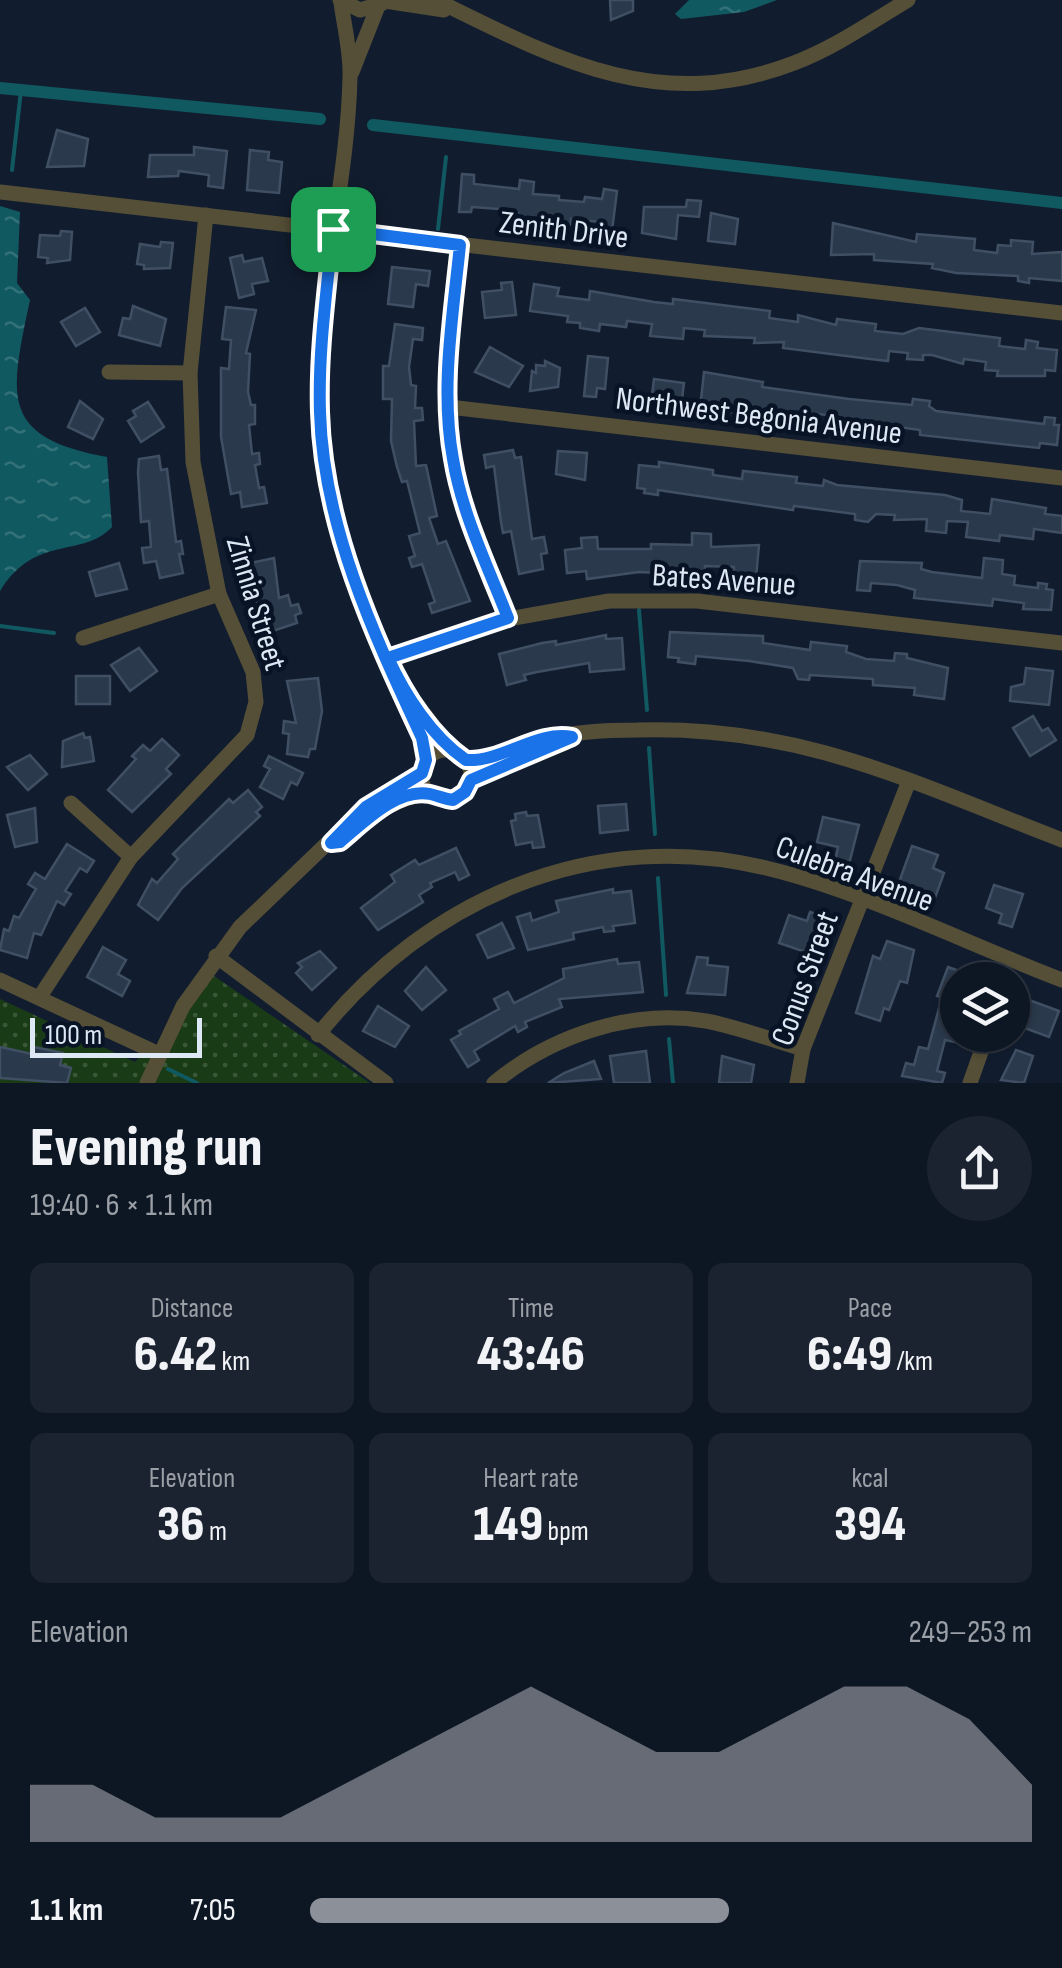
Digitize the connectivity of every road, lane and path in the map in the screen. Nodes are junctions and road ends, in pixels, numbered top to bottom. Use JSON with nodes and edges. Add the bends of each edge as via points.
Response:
{"nodes":[{"id":1,"x":436,"y":0,"type":"edge"},
{"id":2,"x":908,"y":0,"type":"edge"},
{"id":3,"x":340,"y":1,"type":"edge"},
{"id":4,"x":383,"y":2,"type":"edge"},
{"id":5,"x":468,"y":16,"type":"junction"},
{"id":6,"x":350,"y":76,"type":"junction"},
{"id":7,"x":0,"y":192,"type":"edge"},
{"id":8,"x":206,"y":215,"type":"junction"},
{"id":9,"x":333,"y":229,"type":"junction"},
{"id":10,"x":460,"y":245,"type":"junction"},
{"id":11,"x":1062,"y":313,"type":"edge"},
{"id":12,"x":110,"y":372,"type":"dead end"},
{"id":13,"x":190,"y":374,"type":"junction"},
{"id":14,"x":449,"y":408,"type":"junction"},
{"id":15,"x":1062,"y":478,"type":"edge"},
{"id":16,"x":219,"y":594,"type":"junction"},
{"id":17,"x":508,"y":618,"type":"junction"},
{"id":18,"x":83,"y":638,"type":"dead end"},
{"id":19,"x":1062,"y":643,"type":"edge"},
{"id":20,"x":388,"y":658,"type":"junction"},
{"id":21,"x":401,"y":687,"type":"junction"},
{"id":22,"x":572,"y":737,"type":"junction"},
{"id":23,"x":460,"y":756,"type":"junction"},
{"id":24,"x":423,"y":766,"type":"junction"},
{"id":25,"x":471,"y":780,"type":"junction"},
{"id":26,"x":909,"y":782,"type":"junction"},
{"id":27,"x":430,"y":794,"type":"junction"},
{"id":28,"x":71,"y":803,"type":"dead end"},
{"id":29,"x":1062,"y":840,"type":"edge"},
{"id":30,"x":331,"y":843,"type":"junction"},
{"id":31,"x":131,"y":857,"type":"junction"},
{"id":32,"x":862,"y":902,"type":"junction"},
{"id":33,"x":216,"y":956,"type":"junction"},
{"id":34,"x":1013,"y":962,"type":"edge"},
{"id":35,"x":1030,"y":968,"type":"edge"},
{"id":36,"x":0,"y":980,"type":"edge"},
{"id":37,"x":1062,"y":980,"type":"edge"},
{"id":38,"x":41,"y":995,"type":"junction"},
{"id":39,"x":318,"y":1035,"type":"junction"},
{"id":40,"x":804,"y":1050,"type":"junction"},
{"id":41,"x":981,"y":1052,"type":"edge"},
{"id":42,"x":158,"y":1054,"type":"junction"},
{"id":43,"x":147,"y":1083,"type":"edge"},
{"id":44,"x":386,"y":1083,"type":"edge"},
{"id":45,"x":494,"y":1083,"type":"edge"},
{"id":46,"x":797,"y":1083,"type":"edge"},
{"id":47,"x":970,"y":1083,"type":"edge"}],
"edges":[{"from":1,"to":5,"type":"street"},
{"from":2,"to":5,"type":"street","via":[[797,62],[761,75],[682,85],[602,73]]},
{"from":3,"to":4,"type":"street","via":[[360,10]]},
{"from":3,"to":6,"type":"street"},
{"from":4,"to":5,"type":"street"},
{"from":4,"to":6,"type":"street"},
{"from":6,"to":9,"type":"street"},
{"from":7,"to":8,"type":"street","name":"Zenith Drive"},
{"from":8,"to":9,"type":"street","name":"Zenith Drive"},
{"from":8,"to":13,"type":"street","name":"Zinnia Street"},
{"from":9,"to":10,"type":"street","name":"Zenith Drive"},
{"from":9,"to":20,"type":"street","via":[[320,354],[326,473],[350,571]]},
{"from":10,"to":11,"type":"street","name":"Zenith Drive"},
{"from":10,"to":14,"type":"street"},
{"from":12,"to":13,"type":"street"},
{"from":13,"to":16,"type":"street","name":"Zinnia Street","via":[[193,462]]},
{"from":14,"to":15,"type":"street","name":"Northwest Begonia Avenue"},
{"from":14,"to":17,"type":"street","via":[[452,458],[466,512]]},
{"from":16,"to":18,"type":"street"},
{"from":16,"to":31,"type":"street","name":"Zinnia Street","via":[[252,672],[256,702],[247,735]]},
{"from":17,"to":19,"type":"street","name":"Bates Avenue","via":[[609,600],[697,601]]},
{"from":17,"to":20,"type":"street","name":"Bates Avenue"},
{"from":20,"to":21,"type":"street"},
{"from":21,"to":23,"type":"street"},
{"from":21,"to":24,"type":"street","via":[[422,738]]},
{"from":22,"to":23,"type":"street","via":[[542,740],[490,760]]},
{"from":22,"to":25,"type":"street"},
{"from":22,"to":26,"type":"street","via":[[677,728],[753,734],[840,755]]},
{"from":23,"to":24,"type":"street","via":[[438,752]]},
{"from":23,"to":25,"type":"street"},
{"from":24,"to":27,"type":"street"},
{"from":24,"to":30,"type":"street","via":[[366,807]]},
{"from":25,"to":27,"type":"street","via":[[453,800]]},
{"from":26,"to":29,"type":"street"},
{"from":26,"to":32,"type":"street","name":"Conus Street"},
{"from":27,"to":30,"type":"street","via":[[394,802]]},
{"from":28,"to":31,"type":"street"},
{"from":30,"to":33,"type":"street","via":[[268,896]]},
{"from":31,"to":38,"type":"street","name":"Zinnia Street"},
{"from":32,"to":34,"type":"street","name":"Culebra Avenue"},
{"from":32,"to":39,"type":"street","name":"Culebra Avenue","via":[[770,869],[685,857],[617,860],[541,876],[414,938]]},
{"from":32,"to":40,"type":"street","name":"Conus Street"},
{"from":33,"to":39,"type":"street"},
{"from":33,"to":42,"type":"street"},
{"from":35,"to":37,"type":"street","name":"Culebra Avenue"},
{"from":36,"to":38,"type":"street"},
{"from":38,"to":42,"type":"street"},
{"from":39,"to":44,"type":"street"},
{"from":40,"to":45,"type":"street","via":[[704,1021],[621,1023],[567,1039]]},
{"from":40,"to":46,"type":"street","name":"Conus Street"},
{"from":41,"to":47,"type":"street"},
{"from":42,"to":43,"type":"street"}]}
